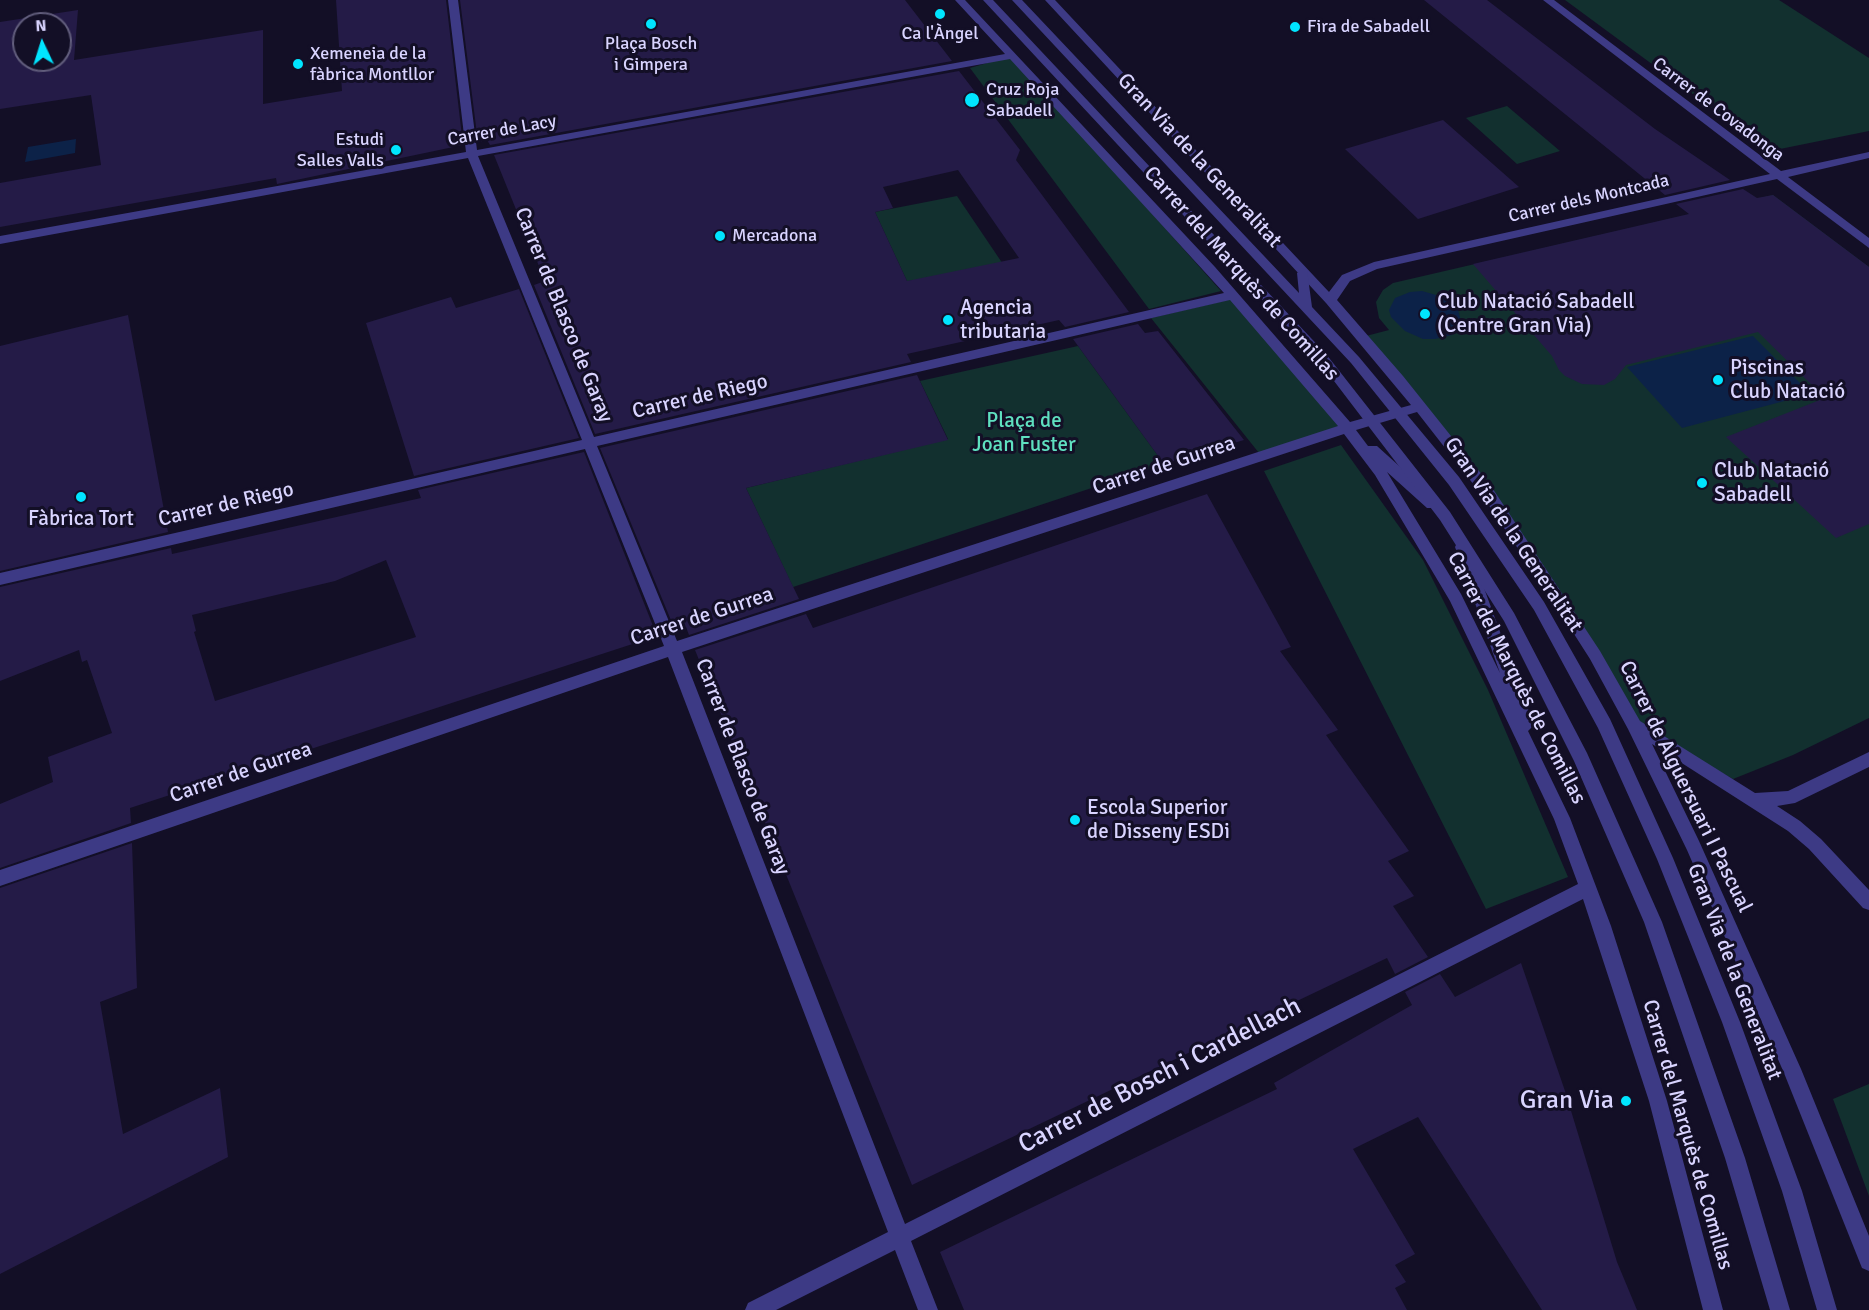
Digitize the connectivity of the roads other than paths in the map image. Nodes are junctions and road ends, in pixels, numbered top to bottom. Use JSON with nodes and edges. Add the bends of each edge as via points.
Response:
{"nodes":[{"id":1,"x":453,"y":0,"type":"edge"},
{"id":2,"x":960,"y":0,"type":"edge"},
{"id":3,"x":988,"y":0,"type":"edge"},
{"id":4,"x":1017,"y":0,"type":"edge"},
{"id":5,"x":1050,"y":0,"type":"edge"},
{"id":6,"x":1548,"y":0,"type":"edge"},
{"id":7,"x":1011,"y":56,"type":"junction"},
{"id":8,"x":472,"y":154,"type":"junction"},
{"id":9,"x":1869,"y":155,"type":"edge"},
{"id":10,"x":1777,"y":176,"type":"junction"},
{"id":11,"x":0,"y":240,"type":"edge"},
{"id":12,"x":1869,"y":244,"type":"edge"},
{"id":13,"x":1303,"y":273,"type":"junction"},
{"id":14,"x":1233,"y":295,"type":"junction"},
{"id":15,"x":1330,"y":300,"type":"junction"},
{"id":16,"x":1306,"y":308,"type":"junction"},
{"id":17,"x":1420,"y":407,"type":"junction"},
{"id":18,"x":1400,"y":413,"type":"junction"},
{"id":19,"x":1373,"y":421,"type":"junction"},
{"id":20,"x":1347,"y":428,"type":"junction"},
{"id":21,"x":590,"y":444,"type":"junction"},
{"id":22,"x":1445,"y":516,"type":"junction"},
{"id":23,"x":1458,"y":536,"type":"junction"},
{"id":24,"x":0,"y":579,"type":"edge"},
{"id":25,"x":673,"y":649,"type":"junction"},
{"id":26,"x":1634,"y":724,"type":"junction"},
{"id":27,"x":1869,"y":759,"type":"edge"},
{"id":28,"x":1755,"y":800,"type":"junction"},
{"id":29,"x":1555,"y":805,"type":"junction"},
{"id":30,"x":0,"y":878,"type":"edge"},
{"id":31,"x":1588,"y":888,"type":"junction"},
{"id":32,"x":1869,"y":902,"type":"edge"},
{"id":33,"x":899,"y":1236,"type":"junction"},
{"id":34,"x":1869,"y":1261,"type":"edge"},
{"id":35,"x":755,"y":1310,"type":"edge"},
{"id":36,"x":928,"y":1310,"type":"edge"},
{"id":37,"x":1713,"y":1310,"type":"edge"},
{"id":38,"x":1780,"y":1310,"type":"edge"},
{"id":39,"x":1827,"y":1310,"type":"edge"}],
"edges":[{"from":1,"to":8,"type":"street","name":"Carrer de Blasco de Garay"},
{"from":2,"to":7,"type":"street","name":"Carrer del Marquès de Comillas"},
{"from":3,"to":19,"type":"street","via":[[1322,357]]},
{"from":4,"to":16,"type":"street","name":"Gran Via de la Generalitat"},
{"from":5,"to":13,"type":"street","name":"Carrer de Alguersuari I Pascual"},
{"from":6,"to":10,"type":"street","name":"Carrer de Covadonga"},
{"from":7,"to":8,"type":"street","name":"Carrer de Lacy"},
{"from":7,"to":14,"type":"street","name":"Carrer del Marquès de Comillas"},
{"from":8,"to":11,"type":"street","name":"Carrer de Lacy"},
{"from":8,"to":21,"type":"street","name":"Carrer de Blasco de Garay"},
{"from":9,"to":10,"type":"street","name":"Carrer dels Montcada"},
{"from":10,"to":12,"type":"street","name":"Carrer de Covadonga"},
{"from":10,"to":15,"type":"street","name":"Carrer dels Montcada","via":[[1374,266],[1346,278]]},
{"from":13,"to":15,"type":"street","name":"Carrer de Alguersuari I Pascual"},
{"from":13,"to":16,"type":"street"},
{"from":14,"to":20,"type":"street","name":"Carrer del Marquès de Comillas"},
{"from":14,"to":21,"type":"street","name":"Carrer de Riego"},
{"from":15,"to":17,"type":"street","name":"Carrer de Alguersuari I Pascual"},
{"from":16,"to":18,"type":"street","name":"Gran Via de la Generalitat"},
{"from":17,"to":18,"type":"street","name":"Carrer de Gurrea"},
{"from":17,"to":26,"type":"street","name":"Carrer de Alguersuari I Pascual","via":[[1518,535]]},
{"from":18,"to":19,"type":"street","name":"Carrer de Gurrea"},
{"from":18,"to":39,"type":"street","name":"Gran Via de la Generalitat","via":[[1454,481],[1539,606],[1604,724],[1665,858],[1731,1022],[1792,1191]]},
{"from":19,"to":20,"type":"street","name":"Carrer de Gurrea"},
{"from":19,"to":22,"type":"street"},
{"from":20,"to":22,"type":"street"},
{"from":20,"to":25,"type":"street","name":"Carrer de Gurrea"},
{"from":20,"to":29,"type":"street","name":"Carrer del Marquès de Comillas","via":[[1380,471],[1456,598]]},
{"from":21,"to":24,"type":"street","name":"Carrer de Riego"},
{"from":21,"to":25,"type":"street","name":"Carrer de Blasco de Garay"},
{"from":22,"to":23,"type":"street"},
{"from":23,"to":29,"type":"street"},
{"from":23,"to":38,"type":"street","via":[[1509,617],[1581,758],[1653,922],[1735,1158]]},
{"from":25,"to":30,"type":"street","name":"Carrer de Gurrea"},
{"from":25,"to":33,"type":"street","name":"Carrer de Blasco de Garay"},
{"from":26,"to":28,"type":"street"},
{"from":26,"to":34,"type":"street","name":"Carrer de Alguersuari I Pascual","via":[[1787,1058]]},
{"from":27,"to":28,"type":"street","via":[[1789,798]]},
{"from":28,"to":32,"type":"street","via":[[1815,844]]},
{"from":29,"to":31,"type":"street","name":"Carrer del Marquès de Comillas"},
{"from":31,"to":33,"type":"street","name":"Carrer de Bosch i Cardellach"},
{"from":31,"to":37,"type":"street","name":"Carrer del Marquès de Comillas","via":[[1659,1101]]},
{"from":33,"to":35,"type":"street","name":"Carrer de Bosch i Cardellach"},
{"from":33,"to":36,"type":"street","name":"Carrer de Blasco de Garay"}]}
